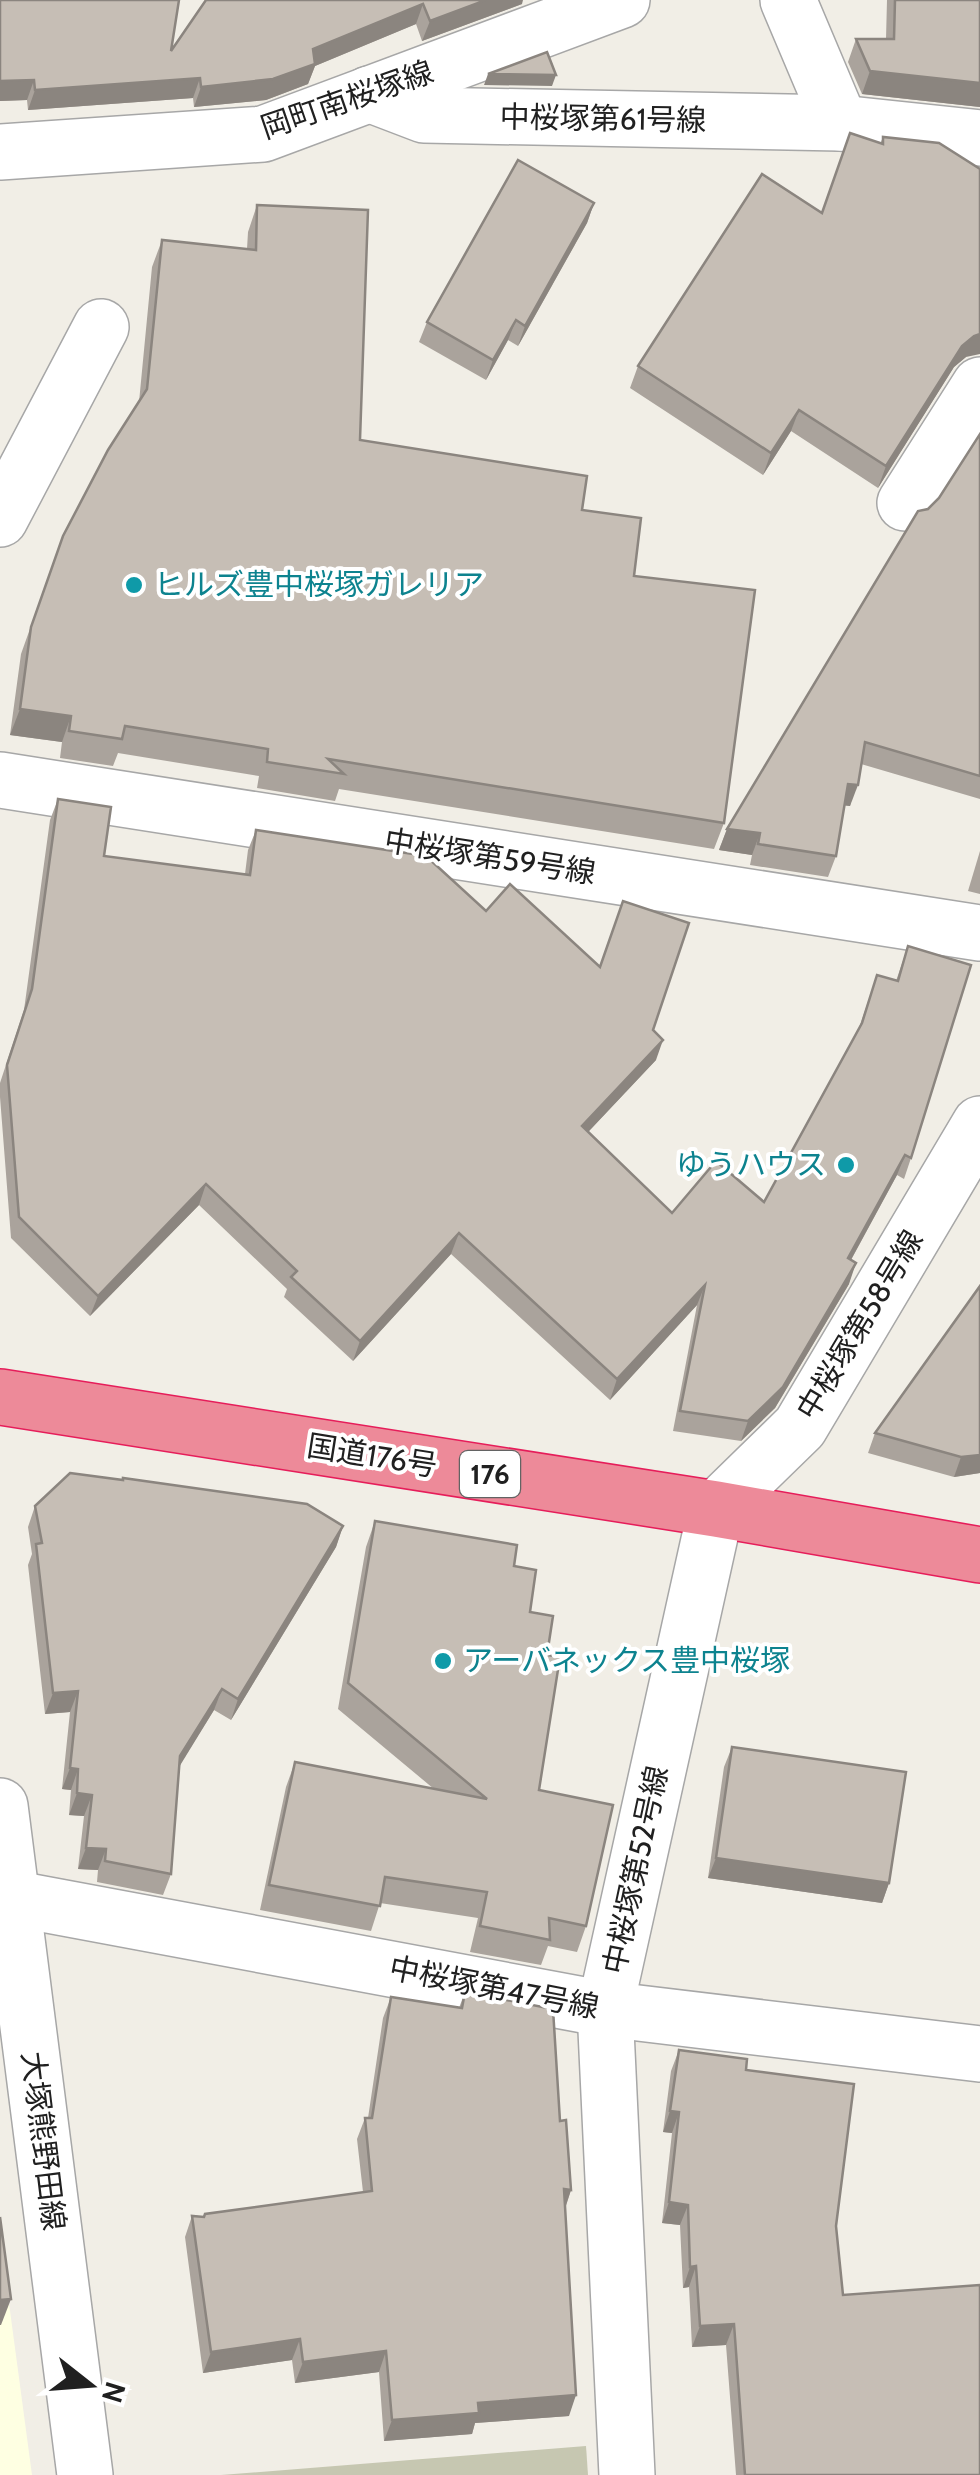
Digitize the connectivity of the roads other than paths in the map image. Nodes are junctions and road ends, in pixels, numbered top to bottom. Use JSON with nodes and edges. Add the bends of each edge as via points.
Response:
{"nodes":[{"id":1,"x":788,"y":0,"type":"edge"},
{"id":2,"x":611,"y":2,"type":"edge"},
{"id":3,"x":369,"y":94,"type":"junction"},
{"id":4,"x":840,"y":123,"type":"junction"},
{"id":5,"x":980,"y":138,"type":"edge"},
{"id":6,"x":0,"y":152,"type":"edge"},
{"id":7,"x":101,"y":327,"type":"dead end"},
{"id":8,"x":980,"y":384,"type":"edge"},
{"id":9,"x":905,"y":503,"type":"dead end"},
{"id":10,"x":0,"y":519,"type":"edge"},
{"id":11,"x":0,"y":780,"type":"edge"},
{"id":12,"x":980,"y":934,"type":"edge"},
{"id":13,"x":980,"y":1124,"type":"edge"},
{"id":14,"x":0,"y":1397,"type":"edge"},
{"id":15,"x":716,"y":1509,"type":"junction"},
{"id":16,"x":980,"y":1555,"type":"edge"},
{"id":17,"x":0,"y":1806,"type":"edge"},
{"id":18,"x":6,"y":1897,"type":"edge"},
{"id":19,"x":605,"y":2009,"type":"junction"},
{"id":20,"x":980,"y":2054,"type":"edge"},
{"id":21,"x":86,"y":2475,"type":"edge"},
{"id":22,"x":627,"y":2475,"type":"edge"}],
"edges":[{"from":1,"to":4,"type":"street"},
{"from":2,"to":3,"type":"street","name":"岡町南桜塚線"},
{"from":3,"to":4,"type":"street","name":"中桜塚第61号線","via":[[424,116]]},
{"from":3,"to":6,"type":"street","name":"岡町南桜塚線","via":[[263,134]]},
{"from":4,"to":5,"type":"street","name":"中桜塚第61号線"},
{"from":7,"to":10,"type":"street"},
{"from":8,"to":9,"type":"street"},
{"from":11,"to":12,"type":"street","name":"中桜塚第59号線"},
{"from":13,"to":15,"type":"street","name":"中桜塚第58号線","via":[[800,1427]]},
{"from":14,"to":15,"type":"highway","name":"国道176号","number":"176"},
{"from":15,"to":16,"type":"highway","name":"国道176号","number":"176"},
{"from":15,"to":19,"type":"street","name":"中桜塚第52号線"},
{"from":17,"to":18,"type":"street","name":"大塚熊野田線"},
{"from":18,"to":19,"type":"street","name":"中桜塚第47号線"},
{"from":18,"to":21,"type":"street","name":"大塚熊野田線"},
{"from":19,"to":20,"type":"street","name":"中桜塚第47号線"},
{"from":19,"to":22,"type":"street","name":"中桜塚第52号線"}]}
